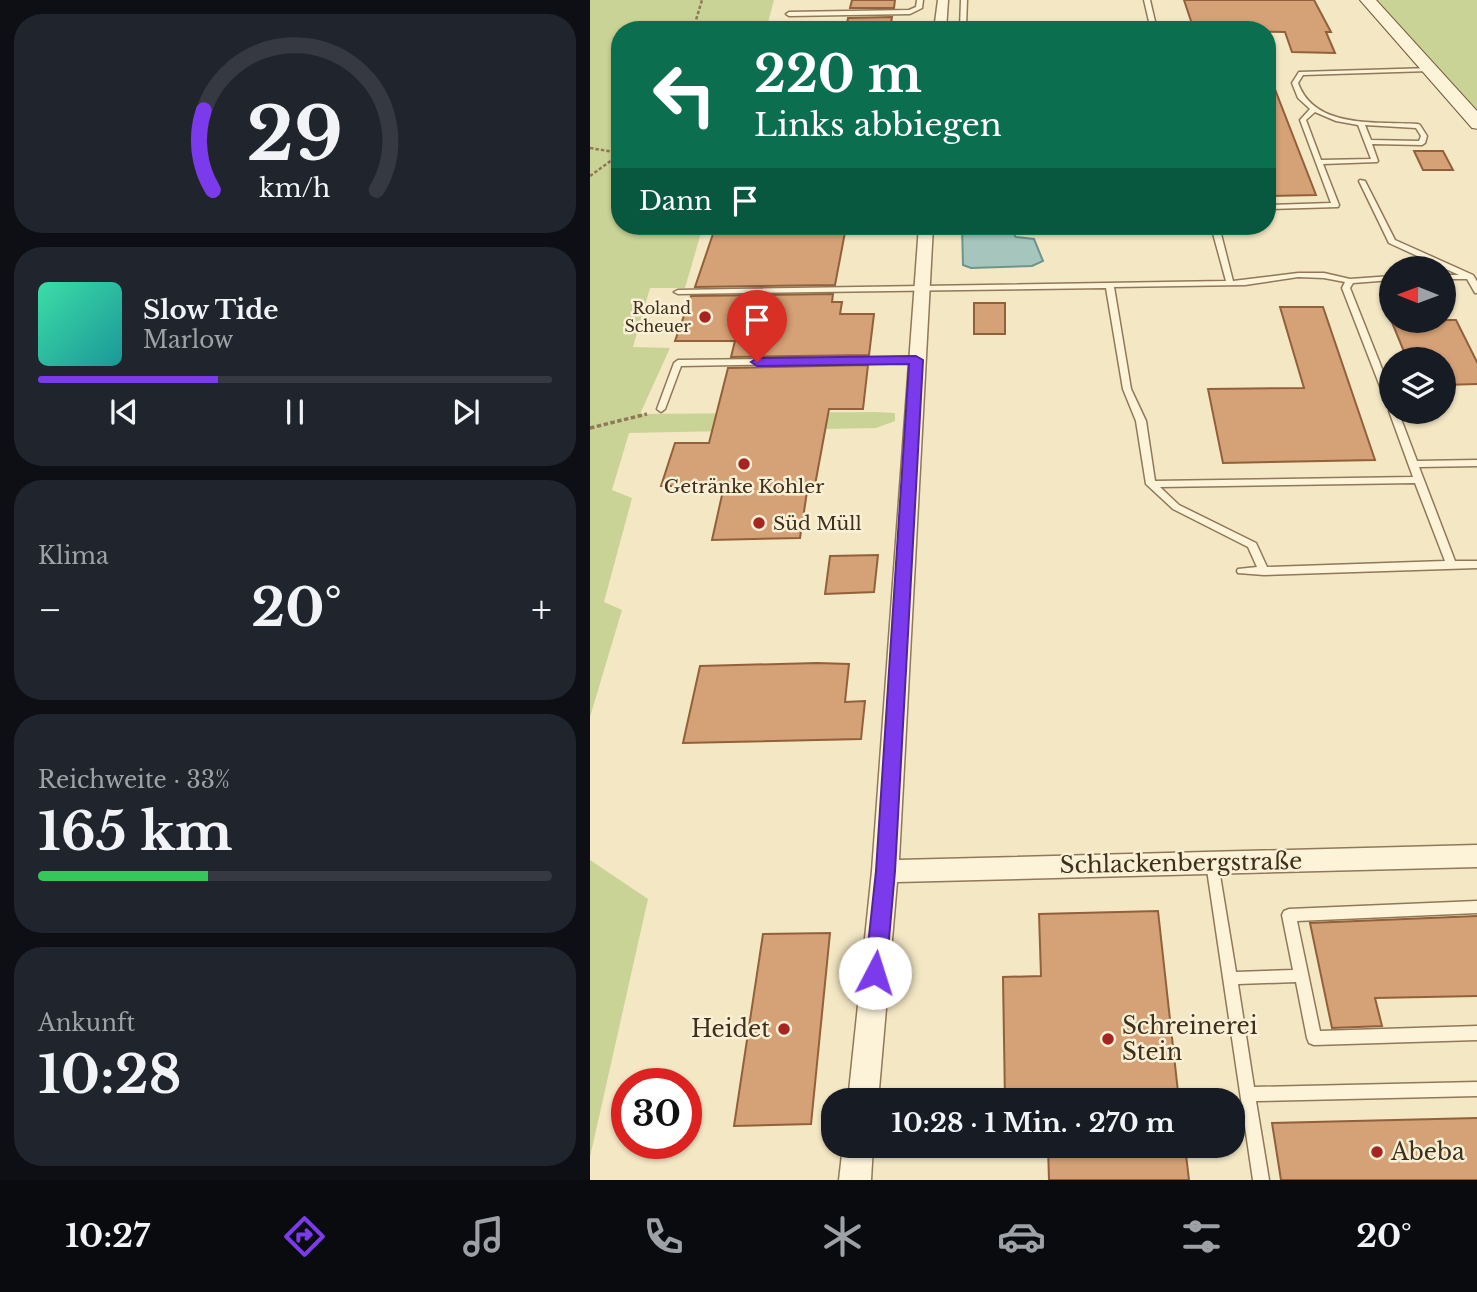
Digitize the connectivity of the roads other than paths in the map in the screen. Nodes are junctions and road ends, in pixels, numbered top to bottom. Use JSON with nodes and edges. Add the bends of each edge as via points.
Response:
{"nodes":[{"id":1,"x":920,"y":0,"type":"edge"},
{"id":2,"x":943,"y":0,"type":"edge"},
{"id":3,"x":964,"y":0,"type":"edge"},
{"id":4,"x":1147,"y":0,"type":"edge"},
{"id":5,"x":1368,"y":0,"type":"edge"},
{"id":6,"x":789,"y":14,"type":"dead end"},
{"id":7,"x":941,"y":21,"type":"edge"},
{"id":8,"x":963,"y":21,"type":"edge"},
{"id":9,"x":1153,"y":21,"type":"edge"},
{"id":10,"x":1429,"y":69,"type":"junction"},
{"id":11,"x":1314,"y":109,"type":"junction"},
{"id":12,"x":1361,"y":123,"type":"junction"},
{"id":13,"x":1477,"y":124,"type":"edge"},
{"id":14,"x":1368,"y":142,"type":"junction"},
{"id":15,"x":1319,"y":162,"type":"junction"},
{"id":16,"x":1362,"y":181,"type":"dead end"},
{"id":17,"x":1276,"y":207,"type":"edge"},
{"id":18,"x":925,"y":235,"type":"edge"},
{"id":19,"x":1217,"y":235,"type":"edge"},
{"id":20,"x":1473,"y":277,"type":"edge"},
{"id":21,"x":1379,"y":279,"type":"edge"},
{"id":22,"x":1350,"y":281,"type":"junction"},
{"id":23,"x":1229,"y":283,"type":"junction"},
{"id":24,"x":1110,"y":285,"type":"junction"},
{"id":25,"x":921,"y":288,"type":"junction"},
{"id":26,"x":1477,"y":291,"type":"edge"},
{"id":27,"x":678,"y":292,"type":"dead end"},
{"id":28,"x":916,"y":360,"type":"junction"},
{"id":29,"x":1379,"y":375,"type":"edge"},
{"id":30,"x":661,"y":410,"type":"road end"},
{"id":31,"x":1398,"y":424,"type":"edge"},
{"id":32,"x":1477,"y":463,"type":"edge"},
{"id":33,"x":1413,"y":464,"type":"junction"},
{"id":34,"x":1419,"y":480,"type":"junction"},
{"id":35,"x":1151,"y":484,"type":"junction"},
{"id":36,"x":1477,"y":564,"type":"edge"},
{"id":37,"x":1451,"y":565,"type":"junction"},
{"id":38,"x":1242,"y":571,"type":"dead end"},
{"id":39,"x":1264,"y":571,"type":"junction"},
{"id":40,"x":1477,"y":856,"type":"edge"},
{"id":41,"x":1212,"y":863,"type":"junction"},
{"id":42,"x":885,"y":871,"type":"junction"},
{"id":43,"x":1477,"y":907,"type":"edge"},
{"id":44,"x":1301,"y":976,"type":"junction"},
{"id":45,"x":1230,"y":978,"type":"junction"},
{"id":46,"x":1477,"y":1033,"type":"edge"},
{"id":47,"x":864,"y":1088,"type":"edge"},
{"id":48,"x":1477,"y":1089,"type":"edge"},
{"id":49,"x":1248,"y":1094,"type":"junction"},
{"id":50,"x":857,"y":1158,"type":"edge"},
{"id":51,"x":855,"y":1180,"type":"edge"},
{"id":52,"x":1261,"y":1180,"type":"edge"}],
"edges":[{"from":1,"to":6,"type":"lane","via":[[919,8],[910,12]]},
{"from":2,"to":7,"type":"street"},
{"from":3,"to":8,"type":"lane"},
{"from":4,"to":9,"type":"lane"},
{"from":5,"to":10,"type":"main road"},
{"from":10,"to":11,"type":"lane","via":[[1301,73],[1295,83],[1300,97]]},
{"from":10,"to":13,"type":"main road"},
{"from":11,"to":12,"type":"lane","via":[[1327,117]]},
{"from":11,"to":15,"type":"lane","via":[[1303,120]]},
{"from":12,"to":14,"type":"lane"},
{"from":12,"to":14,"type":"lane","via":[[1418,126],[1424,135],[1422,143]]},
{"from":14,"to":15,"type":"lane","via":[[1375,161]]},
{"from":15,"to":17,"type":"lane","via":[[1335,205]]},
{"from":16,"to":20,"type":"lane","via":[[1392,241]]},
{"from":18,"to":25,"type":"street"},
{"from":19,"to":23,"type":"lane"},
{"from":20,"to":26,"type":"lane"},
{"from":21,"to":22,"type":"lane"},
{"from":22,"to":23,"type":"lane","via":[[1324,275]]},
{"from":22,"to":29,"type":"lane","via":[[1346,288]]},
{"from":23,"to":24,"type":"lane"},
{"from":24,"to":25,"type":"lane"},
{"from":24,"to":35,"type":"lane","via":[[1127,389],[1141,421]]},
{"from":25,"to":27,"type":"lane"},
{"from":25,"to":28,"type":"street"},
{"from":28,"to":30,"type":"lane","via":[[678,363]]},
{"from":28,"to":42,"type":"street"},
{"from":31,"to":33,"type":"lane"},
{"from":32,"to":33,"type":"lane"},
{"from":33,"to":34,"type":"lane"},
{"from":34,"to":35,"type":"lane"},
{"from":34,"to":37,"type":"lane"},
{"from":35,"to":39,"type":"lane","via":[[1176,507],[1252,545]]},
{"from":36,"to":37,"type":"lane"},
{"from":37,"to":39,"type":"lane"},
{"from":38,"to":39,"type":"lane"},
{"from":40,"to":41,"type":"street","name":"Schlackenbergstraße"},
{"from":41,"to":42,"type":"street","name":"Schlackenbergstraße"},
{"from":41,"to":45,"type":"lane"},
{"from":42,"to":47,"type":"street"},
{"from":43,"to":44,"type":"lane","via":[[1289,915]]},
{"from":44,"to":45,"type":"lane"},
{"from":44,"to":46,"type":"lane","via":[[1314,1038]]},
{"from":45,"to":49,"type":"lane"},
{"from":48,"to":49,"type":"lane"},
{"from":49,"to":52,"type":"lane"},
{"from":50,"to":51,"type":"street"}]}
